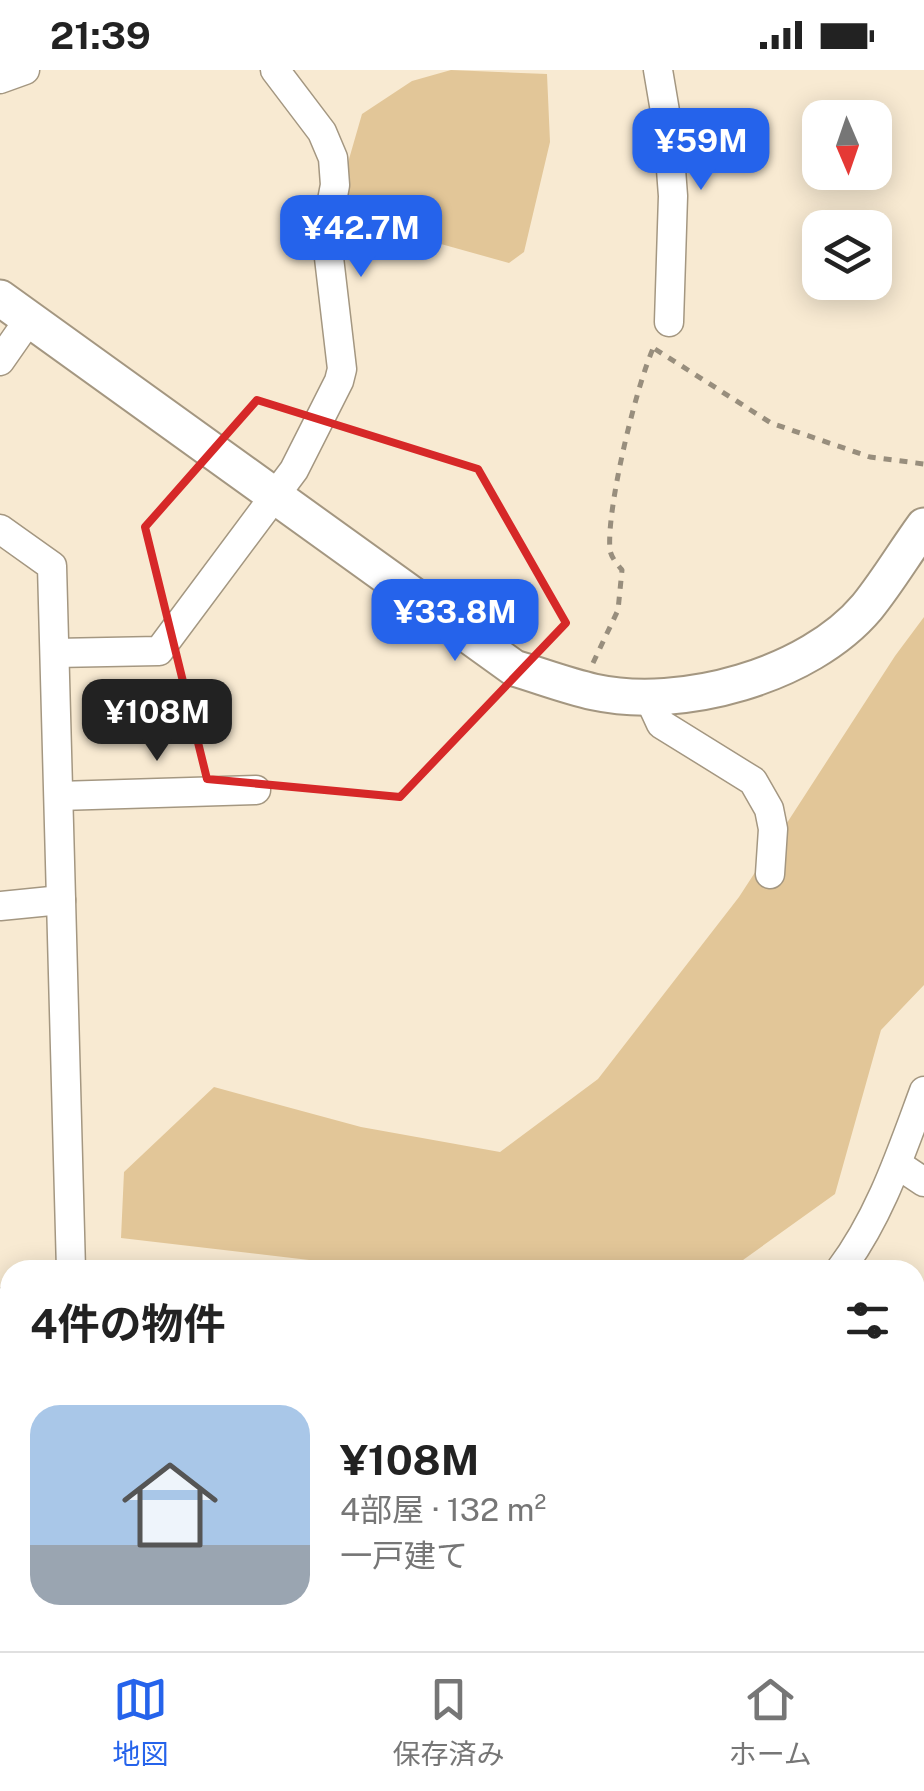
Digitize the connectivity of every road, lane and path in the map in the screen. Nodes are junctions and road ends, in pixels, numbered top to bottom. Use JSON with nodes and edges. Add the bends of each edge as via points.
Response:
{"nodes":[{"id":1,"x":25,"y":70,"type":"edge"},
{"id":2,"x":275,"y":70,"type":"edge"},
{"id":3,"x":658,"y":70,"type":"edge"},
{"id":4,"x":0,"y":79,"type":"edge"},
{"id":5,"x":0,"y":298,"type":"edge"},
{"id":6,"x":30,"y":318,"type":"junction"},
{"id":7,"x":669,"y":322,"type":"joint"},
{"id":8,"x":653,"y":348,"type":"junction"},
{"id":9,"x":0,"y":360,"type":"edge"},
{"id":10,"x":924,"y":464,"type":"edge"},
{"id":11,"x":276,"y":494,"type":"junction"},
{"id":12,"x":924,"y":526,"type":"edge"},
{"id":13,"x":0,"y":529,"type":"edge"},
{"id":14,"x":55,"y":653,"type":"junction"},
{"id":15,"x":580,"y":688,"type":"junction"},
{"id":16,"x":649,"y":698,"type":"junction"},
{"id":17,"x":256,"y":790,"type":"dead end"},
{"id":18,"x":59,"y":796,"type":"junction"},
{"id":19,"x":770,"y":874,"type":"dead end"},
{"id":20,"x":61,"y":900,"type":"junction"},
{"id":21,"x":0,"y":906,"type":"edge"},
{"id":22,"x":924,"y":1092,"type":"edge"},
{"id":23,"x":897,"y":1164,"type":"junction"},
{"id":24,"x":924,"y":1182,"type":"edge"},
{"id":25,"x":71,"y":1260,"type":"edge"},
{"id":26,"x":848,"y":1260,"type":"edge"}],
"edges":[{"from":1,"to":4,"type":"street"},
{"from":2,"to":11,"type":"street","via":[[334,158],[326,232],[342,369]]},
{"from":3,"to":7,"type":"street","via":[[673,196]]},
{"from":5,"to":6,"type":"street"},
{"from":6,"to":9,"type":"street"},
{"from":6,"to":11,"type":"street"},
{"from":7,"to":8,"type":"path"},
{"from":8,"to":10,"type":"path","via":[[770,423],[870,457]]},
{"from":8,"to":15,"type":"path","via":[[614,499],[610,554],[622,570],[618,610]]},
{"from":11,"to":14,"type":"street","via":[[159,651]]},
{"from":11,"to":15,"type":"street","via":[[514,668]]},
{"from":12,"to":16,"type":"street","via":[[866,608],[830,642],[778,670],[715,690]]},
{"from":13,"to":14,"type":"street","via":[[52,566]]},
{"from":14,"to":18,"type":"street"},
{"from":15,"to":16,"type":"street"},
{"from":16,"to":19,"type":"street","via":[[661,724],[753,781],[774,830]]},
{"from":17,"to":18,"type":"street"},
{"from":18,"to":20,"type":"street"},
{"from":20,"to":21,"type":"street"},
{"from":20,"to":25,"type":"street"},
{"from":22,"to":23,"type":"street"},
{"from":23,"to":24,"type":"street"},
{"from":23,"to":26,"type":"street"}]}
